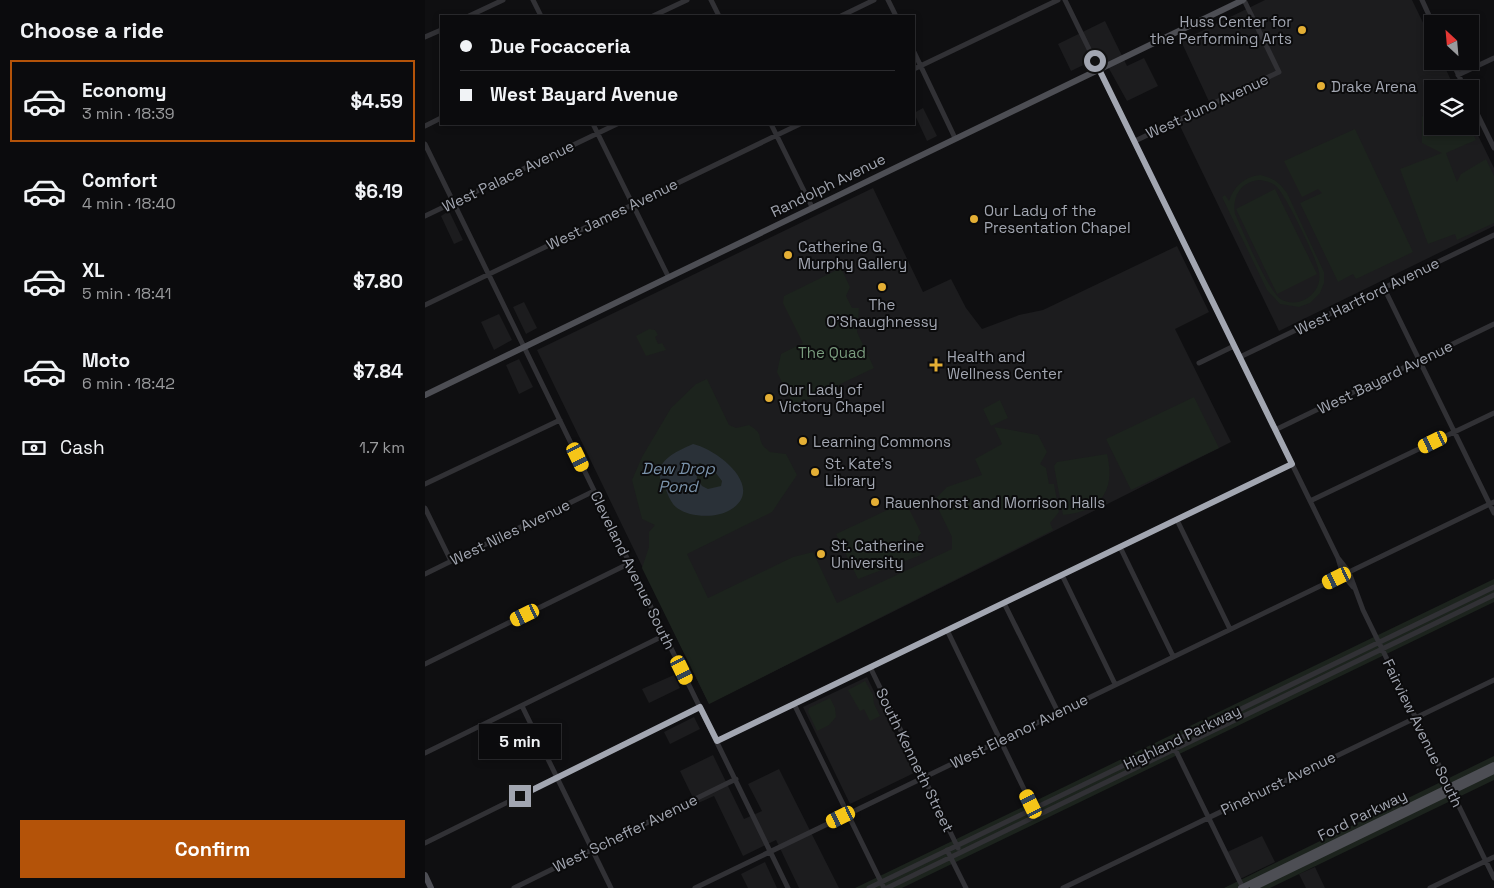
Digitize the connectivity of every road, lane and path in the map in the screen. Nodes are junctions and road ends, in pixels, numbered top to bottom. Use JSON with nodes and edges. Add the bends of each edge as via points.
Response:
{"nodes":[{"id":1,"x":503,"y":0,"type":"edge"},
{"id":2,"x":533,"y":0,"type":"edge"},
{"id":3,"x":687,"y":0,"type":"edge"},
{"id":4,"x":711,"y":0,"type":"edge"},
{"id":5,"x":874,"y":0,"type":"edge"},
{"id":6,"x":888,"y":0,"type":"edge"},
{"id":7,"x":1058,"y":0,"type":"edge"},
{"id":8,"x":1065,"y":0,"type":"edge"},
{"id":9,"x":1243,"y":0,"type":"edge"},
{"id":10,"x":1424,"y":1,"type":"edge"},
{"id":11,"x":471,"y":15,"type":"edge"},
{"id":12,"x":540,"y":15,"type":"edge"},
{"id":13,"x":655,"y":15,"type":"edge"},
{"id":14,"x":718,"y":15,"type":"edge"},
{"id":15,"x":843,"y":15,"type":"edge"},
{"id":16,"x":896,"y":15,"type":"edge"},
{"id":17,"x":1429,"y":15,"type":"edge"},
{"id":18,"x":440,"y":30,"type":"edge"},
{"id":19,"x":425,"y":37,"type":"edge"},
{"id":20,"x":915,"y":54,"type":"edge"},
{"id":21,"x":1494,"y":58,"type":"edge"},
{"id":22,"x":921,"y":66,"type":"junction"},
{"id":23,"x":915,"y":69,"type":"edge"},
{"id":24,"x":1099,"y":69,"type":"junction"},
{"id":25,"x":1456,"y":70,"type":"edge"},
{"id":26,"x":1458,"y":75,"type":"junction"},
{"id":27,"x":1460,"y":80,"type":"edge"},
{"id":28,"x":1479,"y":117,"type":"edge"},
{"id":29,"x":440,"y":118,"type":"edge"},
{"id":30,"x":594,"y":125,"type":"edge"},
{"id":31,"x":615,"y":125,"type":"edge"},
{"id":32,"x":772,"y":125,"type":"edge"},
{"id":33,"x":798,"y":125,"type":"edge"},
{"id":34,"x":425,"y":126,"type":"edge"},
{"id":35,"x":598,"y":133,"type":"junction"},
{"id":36,"x":777,"y":135,"type":"junction"},
{"id":37,"x":955,"y":138,"type":"junction"},
{"id":38,"x":1135,"y":141,"type":"junction"},
{"id":39,"x":425,"y":144,"type":"edge"},
{"id":40,"x":1494,"y":147,"type":"edge"},
{"id":41,"x":454,"y":202,"type":"junction"},
{"id":42,"x":633,"y":204,"type":"junction"},
{"id":43,"x":812,"y":207,"type":"junction"},
{"id":44,"x":425,"y":216,"type":"edge"},
{"id":45,"x":1494,"y":236,"type":"edge"},
{"id":46,"x":489,"y":274,"type":"junction"},
{"id":47,"x":668,"y":276,"type":"junction"},
{"id":48,"x":1384,"y":288,"type":"junction"},
{"id":49,"x":425,"y":305,"type":"edge"},
{"id":50,"x":1494,"y":324,"type":"edge"},
{"id":51,"x":524,"y":346,"type":"junction"},
{"id":52,"x":1234,"y":346,"type":"junction"},
{"id":53,"x":1240,"y":357,"type":"junction"},
{"id":54,"x":1419,"y":360,"type":"junction"},
{"id":55,"x":1199,"y":363,"type":"dead end"},
{"id":56,"x":425,"y":395,"type":"edge"},
{"id":57,"x":1494,"y":413,"type":"edge"},
{"id":58,"x":560,"y":420,"type":"junction"},
{"id":59,"x":1275,"y":430,"type":"junction"},
{"id":60,"x":1455,"y":432,"type":"junction"},
{"id":61,"x":1292,"y":464,"type":"junction"},
{"id":62,"x":425,"y":484,"type":"edge"},
{"id":63,"x":594,"y":491,"type":"junction"},
{"id":64,"x":1310,"y":501,"type":"junction"},
{"id":65,"x":1492,"y":503,"type":"edge"},
{"id":66,"x":425,"y":508,"type":"edge"},
{"id":67,"x":1494,"y":513,"type":"edge"},
{"id":68,"x":1177,"y":520,"type":"junction"},
{"id":69,"x":1119,"y":547,"type":"junction"},
{"id":70,"x":1338,"y":558,"type":"junction"},
{"id":71,"x":451,"y":561,"type":"junction"},
{"id":72,"x":630,"y":563,"type":"junction"},
{"id":73,"x":1349,"y":572,"type":"junction"},
{"id":74,"x":425,"y":574,"type":"edge"},
{"id":75,"x":1063,"y":575,"type":"junction"},
{"id":76,"x":1343,"y":575,"type":"junction"},
{"id":77,"x":1353,"y":587,"type":"junction"},
{"id":78,"x":1494,"y":587,"type":"edge"},
{"id":79,"x":1494,"y":595,"type":"edge"},
{"id":80,"x":1004,"y":603,"type":"junction"},
{"id":81,"x":1230,"y":629,"type":"junction"},
{"id":82,"x":947,"y":630,"type":"junction"},
{"id":83,"x":665,"y":634,"type":"junction"},
{"id":84,"x":1379,"y":642,"type":"junction"},
{"id":85,"x":1383,"y":649,"type":"junction"},
{"id":86,"x":1173,"y":656,"type":"junction"},
{"id":87,"x":425,"y":664,"type":"edge"},
{"id":88,"x":870,"y":667,"type":"junction"},
{"id":89,"x":1494,"y":680,"type":"edge"},
{"id":90,"x":1115,"y":684,"type":"junction"},
{"id":91,"x":793,"y":704,"type":"junction"},
{"id":92,"x":522,"y":706,"type":"junction"},
{"id":93,"x":700,"y":707,"type":"junction"},
{"id":94,"x":1058,"y":712,"type":"junction"},
{"id":95,"x":1416,"y":717,"type":"junction"},
{"id":96,"x":1000,"y":740,"type":"junction"},
{"id":97,"x":717,"y":741,"type":"junction"},
{"id":98,"x":1171,"y":742,"type":"junction"},
{"id":99,"x":1175,"y":749,"type":"junction"},
{"id":100,"x":425,"y":753,"type":"edge"},
{"id":101,"x":1494,"y":765,"type":"edge"},
{"id":102,"x":1494,"y":771,"type":"edge"},
{"id":103,"x":924,"y":777,"type":"junction"},
{"id":104,"x":557,"y":778,"type":"junction"},
{"id":105,"x":735,"y":779,"type":"junction"},
{"id":106,"x":1451,"y":789,"type":"junction"},
{"id":107,"x":1034,"y":809,"type":"junction"},
{"id":108,"x":847,"y":814,"type":"junction"},
{"id":109,"x":1037,"y":816,"type":"junction"},
{"id":110,"x":1208,"y":817,"type":"junction"},
{"id":111,"x":425,"y":843,"type":"edge"},
{"id":112,"x":957,"y":846,"type":"junction"},
{"id":113,"x":592,"y":849,"type":"junction"},
{"id":114,"x":947,"y":850,"type":"junction"},
{"id":115,"x":770,"y":851,"type":"junction"},
{"id":116,"x":961,"y":853,"type":"junction"},
{"id":117,"x":1494,"y":857,"type":"edge"},
{"id":118,"x":951,"y":858,"type":"junction"},
{"id":119,"x":1486,"y":861,"type":"junction"},
{"id":120,"x":425,"y":876,"type":"edge"},
{"id":121,"x":1494,"y":878,"type":"edge"},
{"id":122,"x":884,"y":886,"type":"edge"},
{"id":123,"x":431,"y":888,"type":"edge"},
{"id":124,"x":514,"y":888,"type":"edge"},
{"id":125,"x":611,"y":888,"type":"edge"},
{"id":126,"x":695,"y":888,"type":"edge"},
{"id":127,"x":788,"y":888,"type":"edge"},
{"id":128,"x":869,"y":888,"type":"edge"},
{"id":129,"x":966,"y":888,"type":"edge"},
{"id":130,"x":1063,"y":888,"type":"edge"},
{"id":131,"x":1242,"y":888,"type":"edge"},
{"id":132,"x":1253,"y":888,"type":"edge"},
{"id":133,"x":1431,"y":888,"type":"edge"}],
"edges":[{"from":1,"to":11,"type":"street"},
{"from":2,"to":12,"type":"street"},
{"from":3,"to":13,"type":"street"},
{"from":4,"to":14,"type":"street"},
{"from":5,"to":15,"type":"street"},
{"from":6,"to":16,"type":"street"},
{"from":7,"to":22,"type":"street"},
{"from":8,"to":24,"type":"street","name":"Fairview Avenue South"},
{"from":9,"to":24,"type":"main road","name":"Randolph Avenue"},
{"from":9,"to":38,"type":"street","name":"West Juno Avenue","via":[[1279,72]]},
{"from":10,"to":17,"type":"street"},
{"from":18,"to":19,"type":"street"},
{"from":20,"to":22,"type":"street"},
{"from":21,"to":26,"type":"street"},
{"from":22,"to":23,"type":"street"},
{"from":22,"to":37,"type":"street"},
{"from":24,"to":37,"type":"main road","name":"Randolph Avenue"},
{"from":24,"to":38,"type":"street","name":"Fairview Avenue South"},
{"from":25,"to":26,"type":"street"},
{"from":26,"to":27,"type":"street"},
{"from":28,"to":40,"type":"street"},
{"from":29,"to":34,"type":"street"},
{"from":30,"to":35,"type":"street"},
{"from":31,"to":35,"type":"street","name":"West Palace Avenue"},
{"from":32,"to":36,"type":"street"},
{"from":33,"to":36,"type":"street","name":"West James Avenue"},
{"from":35,"to":41,"type":"street","name":"West Palace Avenue"},
{"from":35,"to":42,"type":"street"},
{"from":36,"to":42,"type":"street","name":"West James Avenue"},
{"from":36,"to":43,"type":"street"},
{"from":37,"to":43,"type":"main road","name":"Randolph Avenue"},
{"from":38,"to":52,"type":"street","name":"Fairview Avenue South"},
{"from":39,"to":41,"type":"street","name":"Cleveland Avenue South"},
{"from":41,"to":44,"type":"street","name":"West Palace Avenue"},
{"from":41,"to":46,"type":"street","name":"Cleveland Avenue South"},
{"from":42,"to":46,"type":"street","name":"West James Avenue"},
{"from":42,"to":47,"type":"street"},
{"from":43,"to":47,"type":"main road","name":"Randolph Avenue"},
{"from":45,"to":48,"type":"street","name":"West Hartford Avenue"},
{"from":46,"to":49,"type":"street","name":"West James Avenue"},
{"from":46,"to":51,"type":"street","name":"Cleveland Avenue South"},
{"from":47,"to":51,"type":"main road","name":"Randolph Avenue"},
{"from":48,"to":53,"type":"street","name":"West Hartford Avenue"},
{"from":48,"to":54,"type":"street"},
{"from":50,"to":54,"type":"street","name":"West Bayard Avenue"},
{"from":51,"to":56,"type":"main road","name":"Randolph Avenue"},
{"from":51,"to":58,"type":"street","name":"Cleveland Avenue South"},
{"from":52,"to":53,"type":"street","name":"Fairview Avenue South"},
{"from":52,"to":55,"type":"street"},
{"from":53,"to":59,"type":"street","name":"Fairview Avenue South"},
{"from":54,"to":59,"type":"street","name":"West Bayard Avenue"},
{"from":54,"to":60,"type":"street"},
{"from":57,"to":60,"type":"street"},
{"from":58,"to":62,"type":"street"},
{"from":58,"to":63,"type":"street","name":"Cleveland Avenue South"},
{"from":59,"to":61,"type":"street","name":"Fairview Avenue South"},
{"from":60,"to":64,"type":"street"},
{"from":60,"to":65,"type":"street"},
{"from":61,"to":64,"type":"street","name":"Fairview Avenue South"},
{"from":61,"to":68,"type":"street"},
{"from":63,"to":71,"type":"street","name":"West Niles Avenue"},
{"from":63,"to":72,"type":"street","name":"Cleveland Avenue South"},
{"from":64,"to":70,"type":"street","name":"Fairview Avenue South"},
{"from":65,"to":67,"type":"street"},
{"from":65,"to":73,"type":"street"},
{"from":66,"to":71,"type":"street"},
{"from":68,"to":69,"type":"street"},
{"from":68,"to":81,"type":"street"},
{"from":69,"to":75,"type":"street"},
{"from":69,"to":86,"type":"street"},
{"from":70,"to":73,"type":"street","name":"Fairview Avenue South"},
{"from":70,"to":76,"type":"street","name":"Fairview Avenue South"},
{"from":71,"to":74,"type":"street","name":"West Niles Avenue"},
{"from":72,"to":83,"type":"street","name":"Cleveland Avenue South"},
{"from":72,"to":87,"type":"street"},
{"from":73,"to":77,"type":"street","name":"Fairview Avenue South"},
{"from":75,"to":80,"type":"street"},
{"from":75,"to":90,"type":"street"},
{"from":76,"to":77,"type":"street","name":"Fairview Avenue South"},
{"from":76,"to":81,"type":"street","name":"West Eleanor Avenue"},
{"from":77,"to":84,"type":"street","name":"Fairview Avenue South"},
{"from":78,"to":84,"type":"street","name":"Highland Parkway"},
{"from":79,"to":85,"type":"street","name":"Highland Parkway"},
{"from":80,"to":82,"type":"street"},
{"from":80,"to":94,"type":"street"},
{"from":81,"to":86,"type":"street","name":"West Eleanor Avenue"},
{"from":82,"to":88,"type":"street"},
{"from":82,"to":96,"type":"street"},
{"from":83,"to":92,"type":"street"},
{"from":83,"to":93,"type":"street","name":"Cleveland Avenue South"},
{"from":84,"to":85,"type":"street","name":"Fairview Avenue South"},
{"from":84,"to":98,"type":"street","name":"Highland Parkway"},
{"from":85,"to":95,"type":"street","name":"Fairview Avenue South"},
{"from":85,"to":99,"type":"street","name":"Highland Parkway"},
{"from":86,"to":90,"type":"street","name":"West Eleanor Avenue"},
{"from":88,"to":91,"type":"street"},
{"from":88,"to":103,"type":"street","name":"South Kenneth Street"},
{"from":89,"to":95,"type":"street","name":"Pinehurst Avenue"},
{"from":90,"to":94,"type":"street","name":"West Eleanor Avenue"},
{"from":91,"to":97,"type":"street"},
{"from":91,"to":108,"type":"street"},
{"from":92,"to":100,"type":"street"},
{"from":92,"to":104,"type":"street"},
{"from":93,"to":97,"type":"street","name":"Cleveland Avenue South"},
{"from":93,"to":104,"type":"street"},
{"from":94,"to":96,"type":"street","name":"West Eleanor Avenue"},
{"from":95,"to":106,"type":"street","name":"Fairview Avenue South"},
{"from":95,"to":110,"type":"street","name":"Pinehurst Avenue"},
{"from":96,"to":103,"type":"street","name":"West Eleanor Avenue"},
{"from":96,"to":107,"type":"street"},
{"from":97,"to":105,"type":"street","name":"Cleveland Avenue South"},
{"from":98,"to":99,"type":"street"},
{"from":98,"to":107,"type":"street","name":"Highland Parkway"},
{"from":99,"to":109,"type":"street","name":"Highland Parkway"},
{"from":99,"to":110,"type":"street"},
{"from":101,"to":106,"type":"main road","name":"Ford Parkway"},
{"from":102,"to":106,"type":"main road","name":"Ford Parkway"},
{"from":103,"to":108,"type":"street","name":"West Eleanor Avenue"},
{"from":103,"to":112,"type":"street","name":"South Kenneth Street"},
{"from":104,"to":111,"type":"street"},
{"from":104,"to":113,"type":"street"},
{"from":105,"to":113,"type":"street","name":"West Scheffer Avenue"},
{"from":105,"to":115,"type":"street","name":"Cleveland Avenue South"},
{"from":106,"to":119,"type":"street","name":"Fairview Avenue South"},
{"from":106,"to":131,"type":"main road","name":"Ford Parkway"},
{"from":106,"to":132,"type":"main road","name":"Ford Parkway"},
{"from":107,"to":109,"type":"street"},
{"from":107,"to":112,"type":"street","name":"Highland Parkway"},
{"from":108,"to":115,"type":"street","name":"West Eleanor Avenue"},
{"from":108,"to":122,"type":"street"},
{"from":109,"to":116,"type":"street","name":"Highland Parkway"},
{"from":110,"to":130,"type":"street","name":"Pinehurst Avenue"},
{"from":110,"to":131,"type":"street"},
{"from":112,"to":114,"type":"street","name":"Highland Parkway"},
{"from":112,"to":116,"type":"street","name":"South Kenneth Street"},
{"from":113,"to":124,"type":"street","name":"West Scheffer Avenue"},
{"from":113,"to":125,"type":"street"},
{"from":114,"to":118,"type":"street","name":"South Kenneth Street"},
{"from":114,"to":122,"type":"street","name":"Highland Parkway"},
{"from":115,"to":126,"type":"street","name":"West Eleanor Avenue"},
{"from":115,"to":127,"type":"street","name":"Cleveland Avenue South"},
{"from":116,"to":118,"type":"street","name":"Highland Parkway"},
{"from":117,"to":119,"type":"street"},
{"from":118,"to":122,"type":"street","name":"Highland Parkway"},
{"from":118,"to":129,"type":"street","name":"South Kenneth Street"},
{"from":119,"to":121,"type":"street","name":"Fairview Avenue South"},
{"from":119,"to":133,"type":"street"},
{"from":120,"to":123,"type":"main road"},
{"from":122,"to":128,"type":"street","name":"Highland Parkway"}]}
